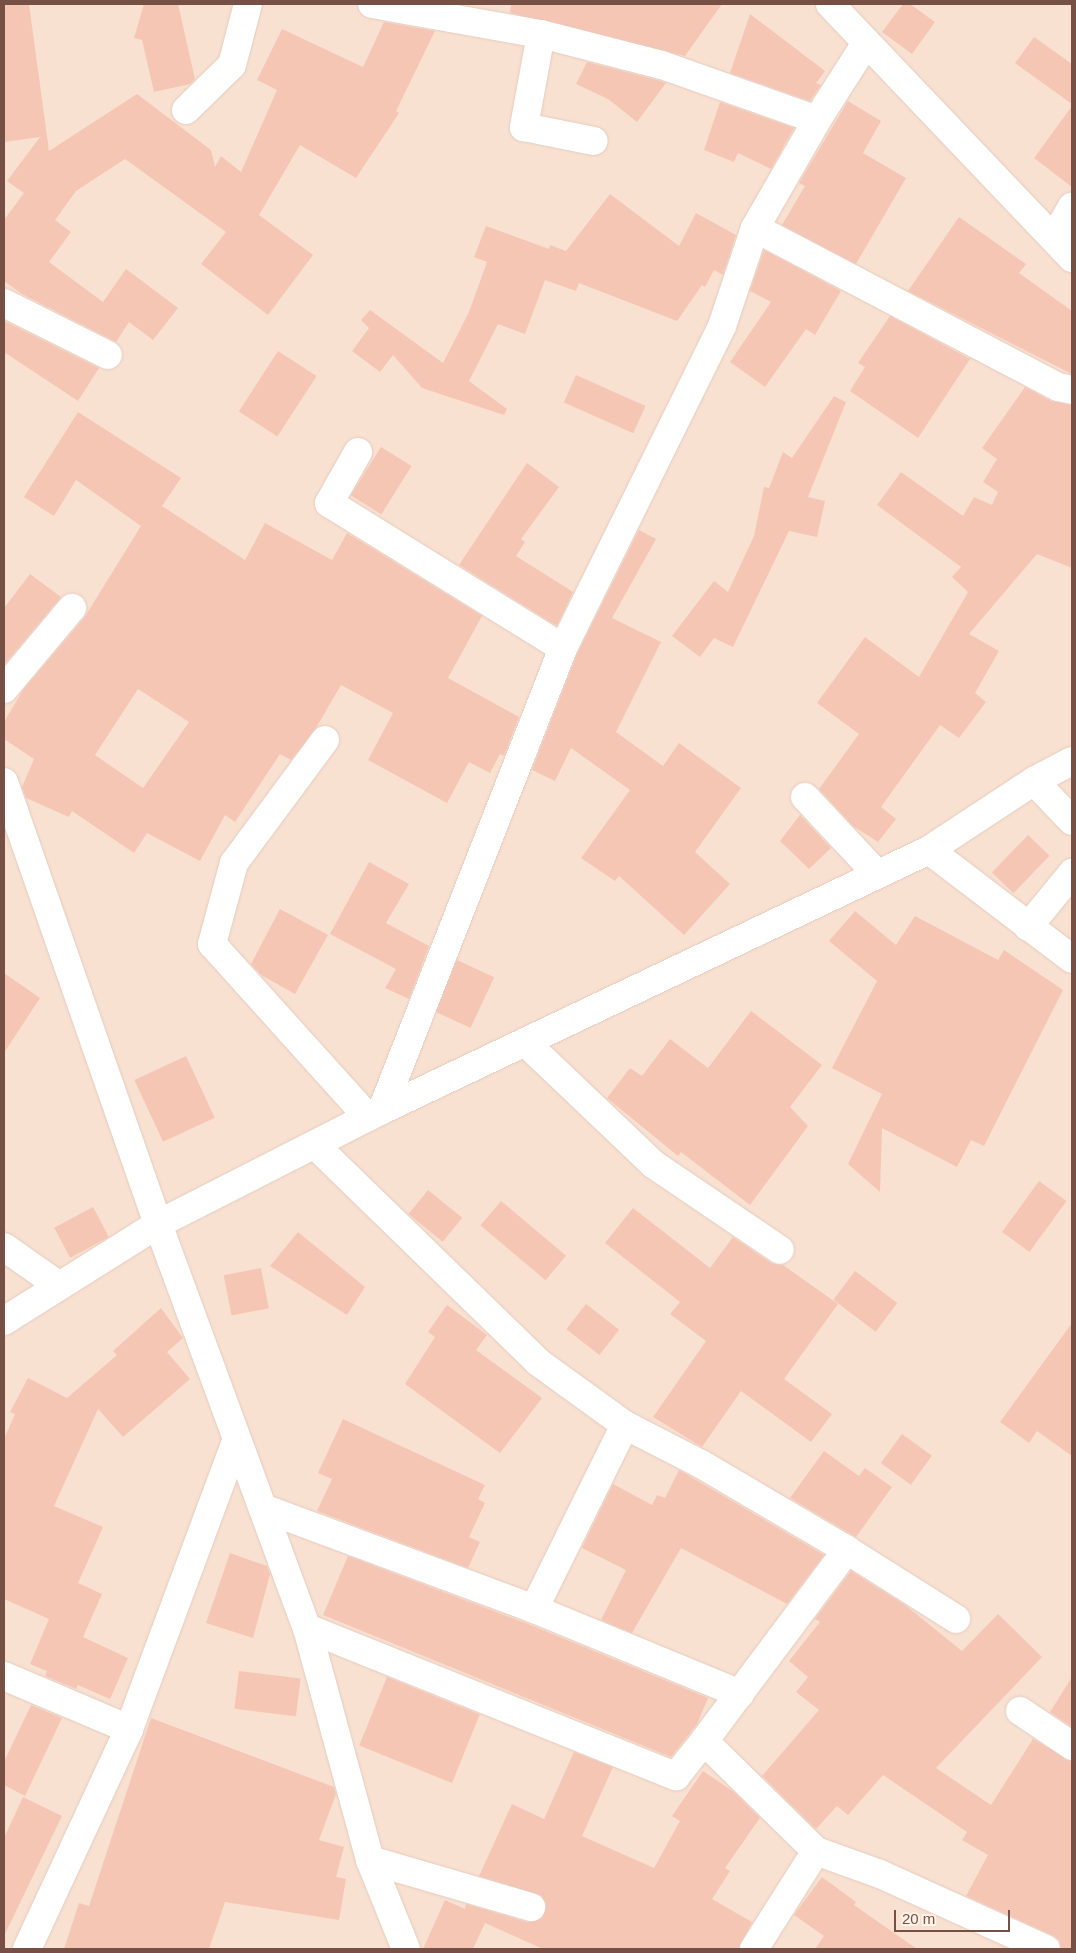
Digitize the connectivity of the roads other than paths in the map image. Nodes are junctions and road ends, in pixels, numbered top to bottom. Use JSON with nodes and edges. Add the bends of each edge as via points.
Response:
{"nodes":[{"id":1,"x":248,"y":4,"type":"edge"},
{"id":2,"x":372,"y":4,"type":"edge"},
{"id":3,"x":830,"y":4,"type":"edge"},
{"id":4,"x":541,"y":34,"type":"junction"},
{"id":5,"x":866,"y":43,"type":"junction"},
{"id":6,"x":186,"y":110,"type":"dead end"},
{"id":7,"x":816,"y":120,"type":"junction"},
{"id":8,"x":594,"y":141,"type":"dead end"},
{"id":9,"x":1072,"y":206,"type":"edge"},
{"id":10,"x":755,"y":228,"type":"junction"},
{"id":11,"x":1054,"y":236,"type":"junction"},
{"id":12,"x":1072,"y":258,"type":"edge"},
{"id":13,"x":4,"y":303,"type":"edge"},
{"id":14,"x":108,"y":355,"type":"dead end"},
{"id":15,"x":1072,"y":390,"type":"edge"},
{"id":16,"x":358,"y":452,"type":"dead end"},
{"id":17,"x":72,"y":608,"type":"dead end"},
{"id":18,"x":563,"y":648,"type":"junction"},
{"id":19,"x":4,"y":689,"type":"edge"},
{"id":20,"x":325,"y":740,"type":"dead end"},
{"id":21,"x":1072,"y":761,"type":"edge"},
{"id":22,"x":1034,"y":781,"type":"junction"},
{"id":23,"x":4,"y":782,"type":"edge"},
{"id":24,"x":804,"y":797,"type":"dead end"},
{"id":25,"x":1072,"y":821,"type":"edge"},
{"id":26,"x":21,"y":838,"type":"junction"},
{"id":27,"x":929,"y":850,"type":"junction"},
{"id":28,"x":4,"y":858,"type":"edge"},
{"id":29,"x":876,"y":873,"type":"junction"},
{"id":30,"x":1072,"y":873,"type":"edge"},
{"id":31,"x":1028,"y":927,"type":"junction"},
{"id":32,"x":1072,"y":959,"type":"edge"},
{"id":33,"x":525,"y":1042,"type":"junction"},
{"id":34,"x":375,"y":1113,"type":"junction"},
{"id":35,"x":315,"y":1145,"type":"junction"},
{"id":36,"x":158,"y":1224,"type":"junction"},
{"id":37,"x":4,"y":1247,"type":"edge"},
{"id":38,"x":780,"y":1250,"type":"dead end"},
{"id":39,"x":58,"y":1285,"type":"junction"},
{"id":40,"x":4,"y":1321,"type":"edge"},
{"id":41,"x":624,"y":1425,"type":"junction"},
{"id":42,"x":236,"y":1441,"type":"junction"},
{"id":43,"x":263,"y":1508,"type":"junction"},
{"id":44,"x":847,"y":1550,"type":"junction"},
{"id":45,"x":534,"y":1609,"type":"junction"},
{"id":46,"x":956,"y":1619,"type":"dead end"},
{"id":47,"x":307,"y":1628,"type":"junction"},
{"id":48,"x":4,"y":1676,"type":"edge"},
{"id":49,"x":740,"y":1694,"type":"junction"},
{"id":50,"x":1020,"y":1711,"type":"dead end"},
{"id":51,"x":128,"y":1729,"type":"junction"},
{"id":52,"x":704,"y":1741,"type":"junction"},
{"id":53,"x":1072,"y":1746,"type":"edge"},
{"id":54,"x":816,"y":1851,"type":"junction"},
{"id":55,"x":370,"y":1860,"type":"junction"},
{"id":56,"x":531,"y":1907,"type":"dead end"},
{"id":57,"x":27,"y":1949,"type":"edge"},
{"id":58,"x":406,"y":1949,"type":"edge"},
{"id":59,"x":754,"y":1949,"type":"edge"},
{"id":60,"x":1046,"y":1949,"type":"edge"}],
"edges":[{"from":1,"to":6,"type":"street","via":[[232,65]]},
{"from":2,"to":4,"type":"street"},
{"from":3,"to":5,"type":"street"},
{"from":4,"to":7,"type":"street","via":[[662,65]]},
{"from":4,"to":8,"type":"street","via":[[524,127]]},
{"from":5,"to":7,"type":"street"},
{"from":5,"to":11,"type":"street"},
{"from":7,"to":10,"type":"street"},
{"from":9,"to":11,"type":"street"},
{"from":10,"to":15,"type":"street","via":[[1058,387]]},
{"from":10,"to":18,"type":"street","via":[[722,326]]},
{"from":11,"to":12,"type":"street"},
{"from":13,"to":14,"type":"street"},
{"from":16,"to":18,"type":"street","via":[[329,503]]},
{"from":17,"to":19,"type":"street"},
{"from":18,"to":34,"type":"street"},
{"from":20,"to":34,"type":"street","via":[[234,863],[212,944]]},
{"from":21,"to":22,"type":"street"},
{"from":22,"to":25,"type":"street"},
{"from":22,"to":27,"type":"street"},
{"from":23,"to":26,"type":"street"},
{"from":24,"to":29,"type":"street"},
{"from":26,"to":28,"type":"street"},
{"from":26,"to":36,"type":"street"},
{"from":27,"to":29,"type":"street"},
{"from":27,"to":31,"type":"street"},
{"from":29,"to":33,"type":"street"},
{"from":30,"to":31,"type":"street"},
{"from":31,"to":32,"type":"street"},
{"from":33,"to":34,"type":"street"},
{"from":33,"to":38,"type":"street","via":[[653,1164]]},
{"from":34,"to":35,"type":"street"},
{"from":35,"to":36,"type":"street"},
{"from":35,"to":41,"type":"street","via":[[538,1362]]},
{"from":36,"to":39,"type":"street"},
{"from":36,"to":42,"type":"street"},
{"from":37,"to":39,"type":"street"},
{"from":39,"to":40,"type":"street"},
{"from":41,"to":44,"type":"street","via":[[701,1464]]},
{"from":41,"to":45,"type":"street"},
{"from":42,"to":43,"type":"street"},
{"from":42,"to":51,"type":"street"},
{"from":43,"to":45,"type":"street"},
{"from":43,"to":47,"type":"street"},
{"from":44,"to":46,"type":"street"},
{"from":44,"to":49,"type":"street"},
{"from":45,"to":49,"type":"street"},
{"from":47,"to":52,"type":"street","via":[[676,1776]]},
{"from":47,"to":55,"type":"street"},
{"from":48,"to":51,"type":"street"},
{"from":49,"to":52,"type":"street"},
{"from":50,"to":53,"type":"street"},
{"from":51,"to":57,"type":"street"},
{"from":52,"to":54,"type":"street"},
{"from":54,"to":59,"type":"street"},
{"from":54,"to":60,"type":"street","via":[[880,1874]]},
{"from":55,"to":56,"type":"street"},
{"from":55,"to":58,"type":"street"}]}
